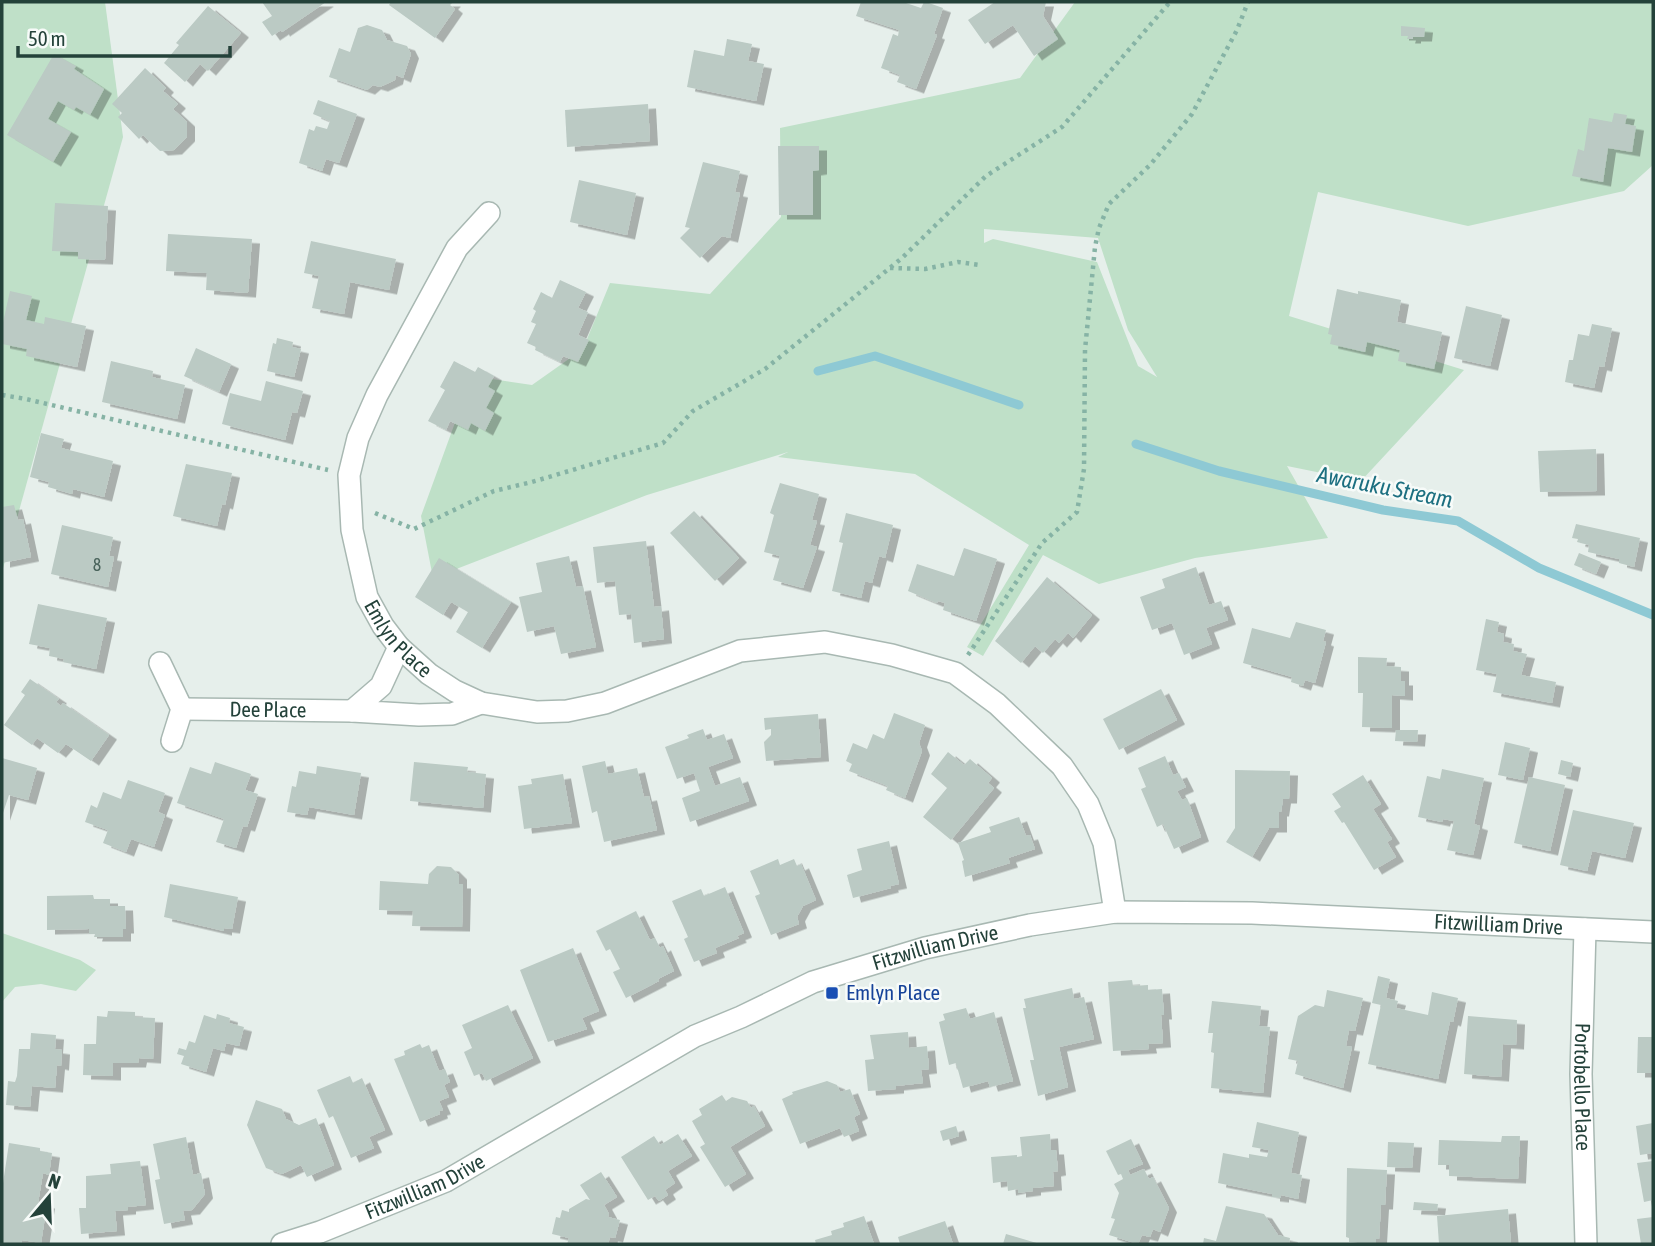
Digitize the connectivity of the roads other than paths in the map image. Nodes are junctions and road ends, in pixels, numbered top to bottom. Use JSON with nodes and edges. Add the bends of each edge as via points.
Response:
{"nodes":[{"id":1,"x":489,"y":213,"type":"dead end"},
{"id":2,"x":399,"y":647,"type":"junction"},
{"id":3,"x":160,"y":663,"type":"dead end"},
{"id":4,"x":481,"y":703,"type":"junction"},
{"id":5,"x":182,"y":709,"type":"junction"},
{"id":6,"x":352,"y":711,"type":"junction"},
{"id":7,"x":172,"y":741,"type":"dead end"},
{"id":8,"x":1115,"y":912,"type":"junction"},
{"id":9,"x":1585,"y":929,"type":"junction"},
{"id":10,"x":1653,"y":932,"type":"edge"},
{"id":11,"x":282,"y":1244,"type":"edge"},
{"id":12,"x":1586,"y":1244,"type":"edge"}],
"edges":[{"from":1,"to":2,"type":"street","name":"Emlyn Place","via":[[457,247],[377,395],[358,438],[349,475],[352,530],[367,597]]},
{"from":2,"to":4,"type":"street","name":"Emlyn Place","via":[[429,674]]},
{"from":2,"to":6,"type":"street","via":[[381,686]]},
{"from":3,"to":5,"type":"street"},
{"from":4,"to":6,"type":"street","name":"Dee Place","via":[[452,714]]},
{"from":4,"to":8,"type":"street","name":"Emlyn Place","via":[[537,712],[567,711],[605,703],[740,651],[825,642],[892,654],[955,673],[998,704],[1062,766],[1088,804],[1104,844]]},
{"from":5,"to":6,"type":"street","name":"Dee Place"},
{"from":5,"to":7,"type":"street"},
{"from":8,"to":9,"type":"street","name":"Fitzwilliam Drive","via":[[1252,913]]},
{"from":8,"to":11,"type":"street","name":"Fitzwilliam Drive","via":[[925,948],[813,982],[695,1036],[446,1181]]},
{"from":9,"to":10,"type":"street","name":"Fitzwilliam Drive"},
{"from":9,"to":12,"type":"street","name":"Portobello Place","via":[[1581,1074]]}]}
